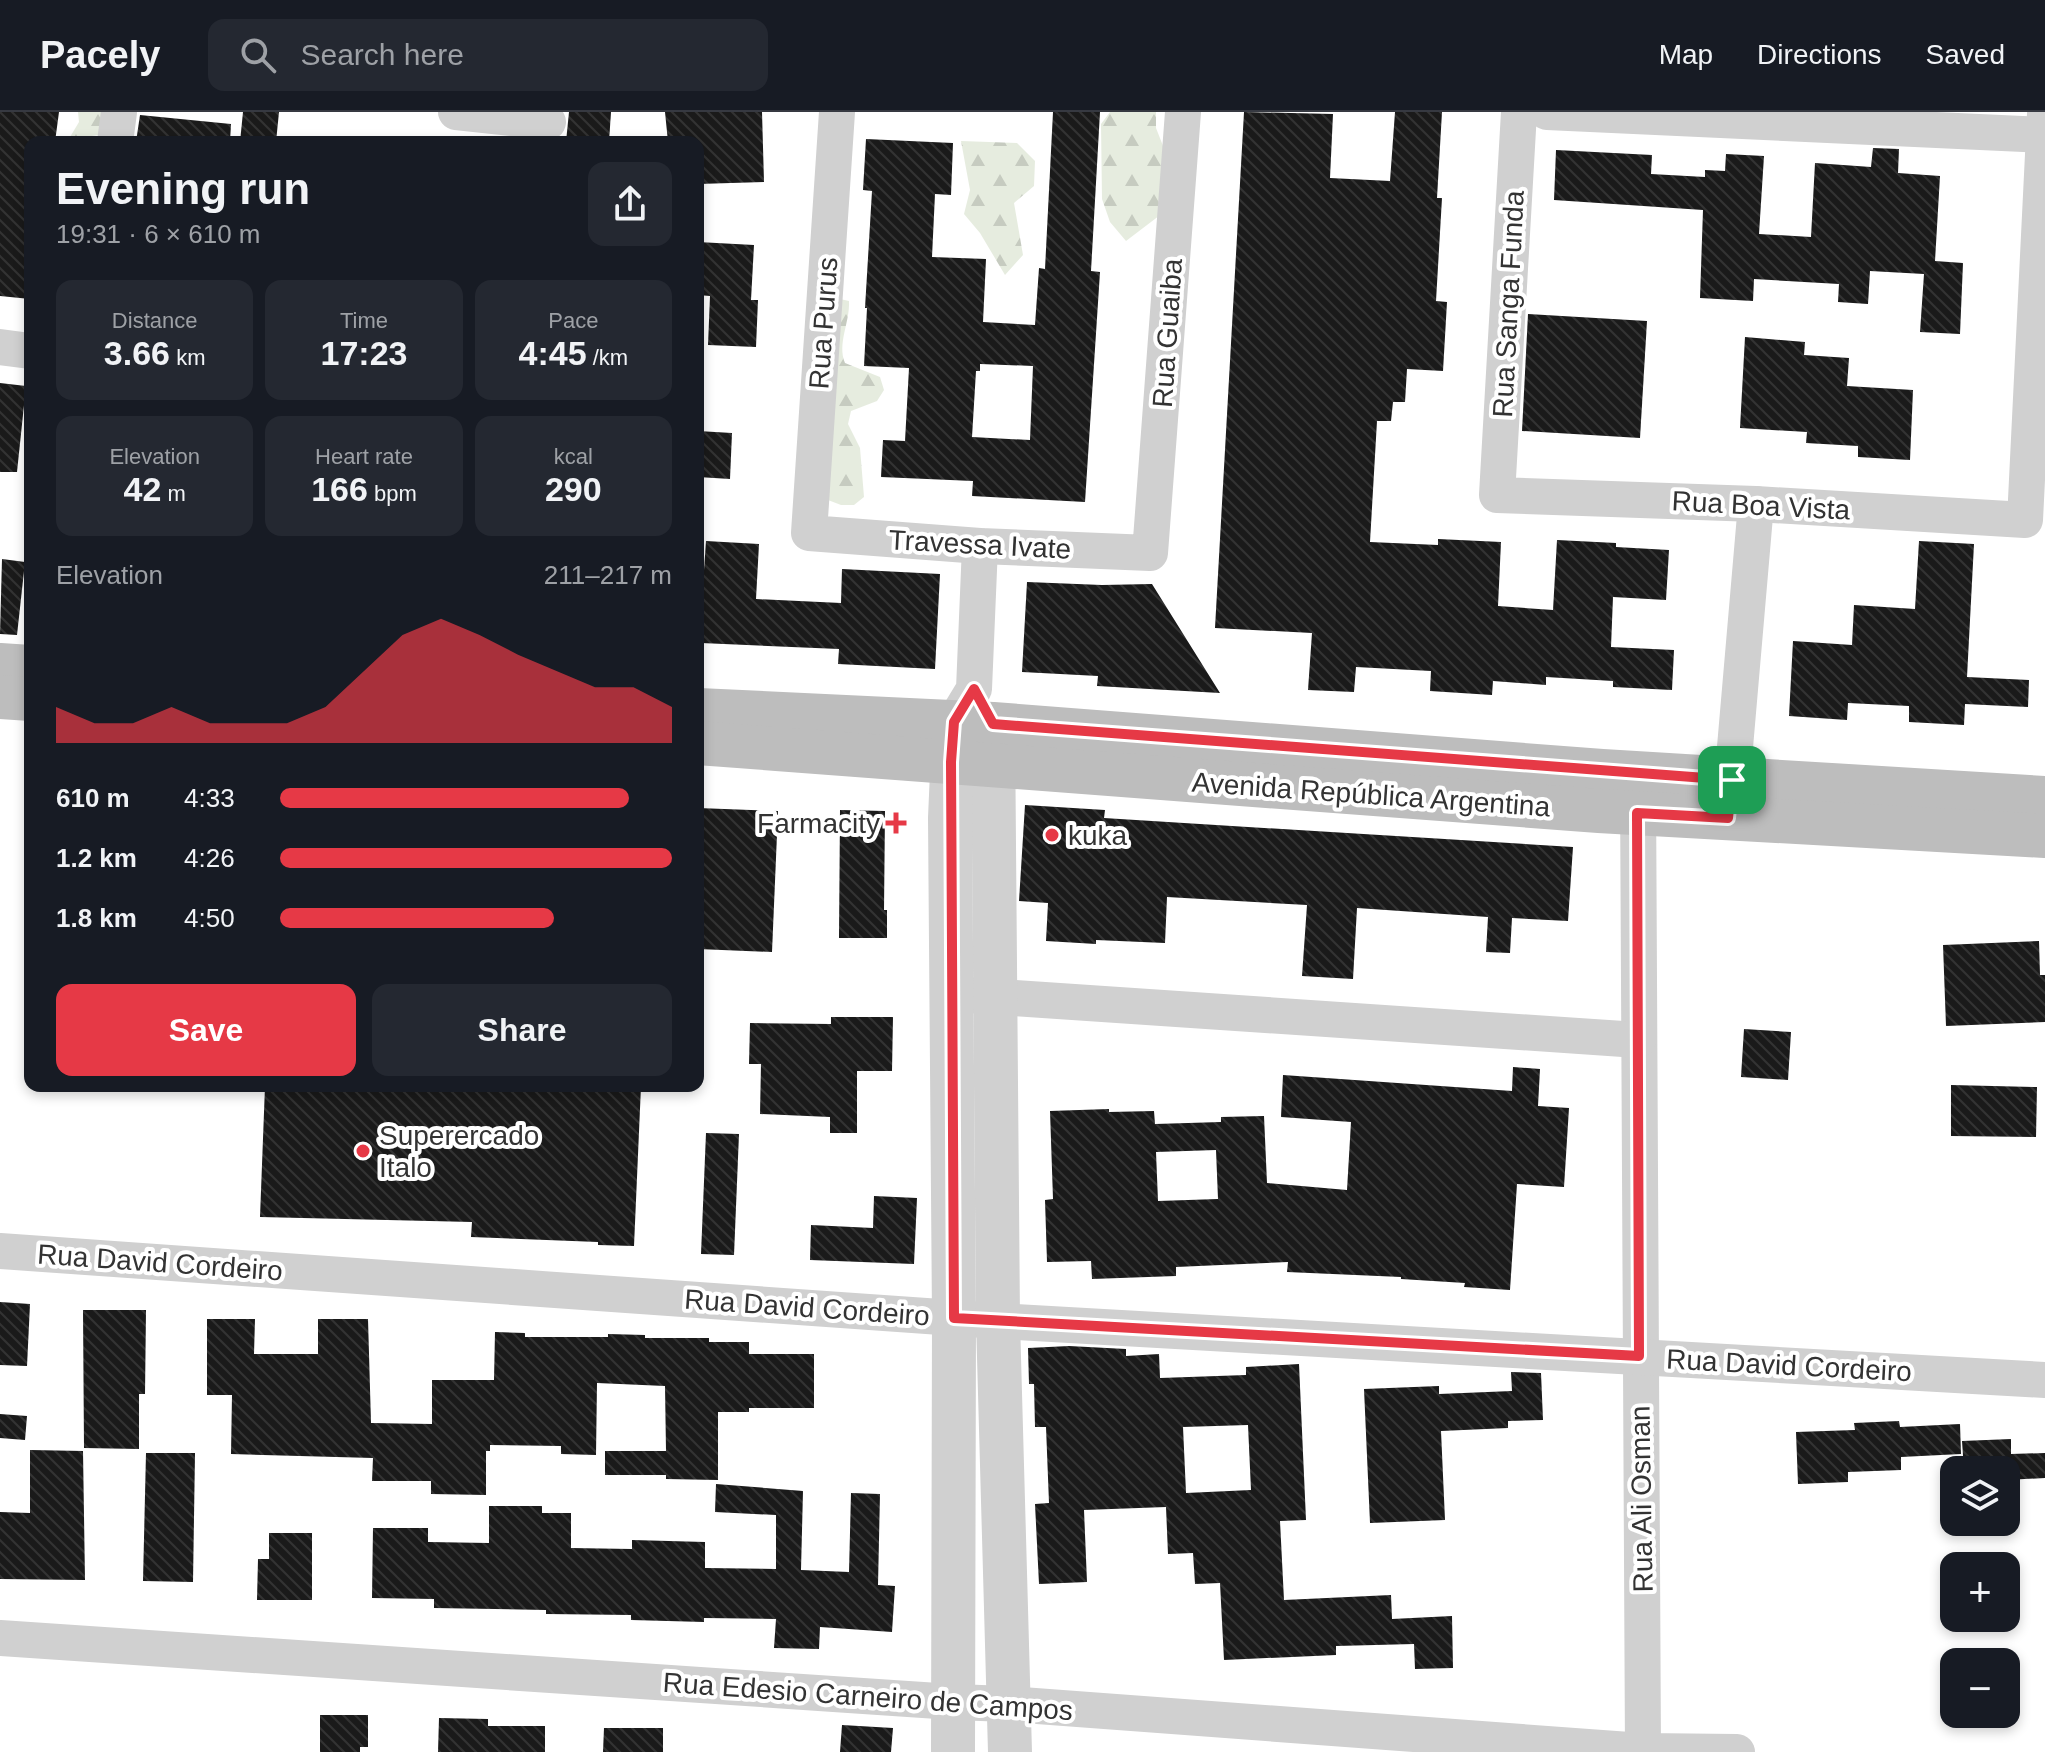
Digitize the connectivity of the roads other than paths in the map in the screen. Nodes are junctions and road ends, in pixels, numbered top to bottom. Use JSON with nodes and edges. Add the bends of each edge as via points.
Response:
{"nodes":[{"id":1,"x":119,"y":112,"type":"edge"},
{"id":2,"x":456,"y":112,"type":"edge"},
{"id":3,"x":837,"y":112,"type":"edge"},
{"id":4,"x":1183,"y":112,"type":"edge"},
{"id":5,"x":1519,"y":112,"type":"edge"},
{"id":6,"x":1547,"y":112,"type":"edge"},
{"id":7,"x":2045,"y":114,"type":"edge"},
{"id":8,"x":548,"y":125,"type":"edge"},
{"id":9,"x":2044,"y":135,"type":"edge"},
{"id":10,"x":116,"y":136,"type":"edge"},
{"id":11,"x":0,"y":347,"type":"edge"},
{"id":12,"x":24,"y":350,"type":"edge"},
{"id":13,"x":1497,"y":495,"type":"joint"},
{"id":14,"x":1756,"y":504,"type":"junction"},
{"id":15,"x":809,"y":533,"type":"joint"},
{"id":16,"x":980,"y":546,"type":"junction"},
{"id":17,"x":1150,"y":553,"type":"joint"},
{"id":18,"x":0,"y":665,"type":"edge"},
{"id":19,"x":24,"y":667,"type":"edge"},
{"id":20,"x":0,"y":697,"type":"edge"},
{"id":21,"x":24,"y":699,"type":"edge"},
{"id":22,"x":704,"y":710,"type":"edge"},
{"id":23,"x":973,"y":732,"type":"junction"},
{"id":24,"x":704,"y":743,"type":"edge"},
{"id":25,"x":1638,"y":793,"type":"junction"},
{"id":26,"x":2045,"y":798,"type":"edge"},
{"id":27,"x":1730,"y":799,"type":"junction"},
{"id":28,"x":2045,"y":836,"type":"edge"},
{"id":29,"x":952,"y":994,"type":"junction"},
{"id":30,"x":995,"y":997,"type":"junction"},
{"id":31,"x":1638,"y":1040,"type":"junction"},
{"id":32,"x":0,"y":1251,"type":"edge"},
{"id":33,"x":954,"y":1318,"type":"junction"},
{"id":34,"x":998,"y":1321,"type":"junction"},
{"id":35,"x":1639,"y":1356,"type":"junction"},
{"id":36,"x":2045,"y":1380,"type":"edge"},
{"id":37,"x":0,"y":1638,"type":"edge"},
{"id":38,"x":953,"y":1702,"type":"junction"},
{"id":39,"x":1009,"y":1704,"type":"junction"},
{"id":40,"x":1643,"y":1751,"type":"edge"},
{"id":41,"x":953,"y":1752,"type":"edge"},
{"id":42,"x":1010,"y":1752,"type":"edge"},
{"id":43,"x":1737,"y":1752,"type":"edge"}],
"edges":[{"from":1,"to":10,"type":"street"},
{"from":2,"to":8,"type":"street"},
{"from":3,"to":15,"type":"street","name":"Rua Purus"},
{"from":4,"to":17,"type":"street","name":"Rua Guaiba"},
{"from":5,"to":13,"type":"street","name":"Rua Sanga Funda"},
{"from":6,"to":9,"type":"street"},
{"from":7,"to":9,"type":"street"},
{"from":9,"to":14,"type":"street","name":"Rua Boa Vista","via":[[2025,520]]},
{"from":11,"to":12,"type":"street"},
{"from":13,"to":14,"type":"street","name":"Rua Boa Vista"},
{"from":14,"to":27,"type":"street"},
{"from":15,"to":16,"type":"street","name":"Travessa Ivate"},
{"from":16,"to":17,"type":"street","name":"Travessa Ivate"},
{"from":16,"to":23,"type":"street"},
{"from":18,"to":19,"type":"main road"},
{"from":20,"to":21,"type":"main road"},
{"from":22,"to":23,"type":"main road","name":"Avenida República Argentina"},
{"from":23,"to":24,"type":"main road","name":"Avenida República Argentina"},
{"from":23,"to":25,"type":"main road","name":"Avenida República Argentina"},
{"from":23,"to":29,"type":"street"},
{"from":23,"to":30,"type":"street"},
{"from":25,"to":27,"type":"main road","name":"Avenida República Argentina"},
{"from":25,"to":31,"type":"street","name":"Rua Ali Osman"},
{"from":26,"to":27,"type":"main road","name":"Avenida República Argentina"},
{"from":27,"to":28,"type":"main road","name":"Avenida República Argentina"},
{"from":29,"to":30,"type":"street"},
{"from":29,"to":33,"type":"street"},
{"from":30,"to":31,"type":"street"},
{"from":30,"to":34,"type":"street"},
{"from":31,"to":35,"type":"street","name":"Rua Ali Osman"},
{"from":32,"to":33,"type":"street","name":"Rua David Cordeiro"},
{"from":33,"to":34,"type":"street","name":"Rua David Cordeiro"},
{"from":33,"to":38,"type":"street"},
{"from":34,"to":35,"type":"street","name":"Rua David Cordeiro"},
{"from":34,"to":39,"type":"street"},
{"from":35,"to":36,"type":"street","name":"Rua David Cordeiro"},
{"from":35,"to":40,"type":"street","name":"Rua Ali Osman"},
{"from":37,"to":38,"type":"street","name":"Rua Edesio Carneiro de Campos"},
{"from":38,"to":39,"type":"street","name":"Rua Edesio Carneiro de Campos"},
{"from":38,"to":41,"type":"street"},
{"from":39,"to":40,"type":"street","name":"Rua Edesio Carneiro de Campos"},
{"from":39,"to":42,"type":"street"},
{"from":40,"to":43,"type":"street","name":"Rua Edesio Carneiro de Campos"}]}
